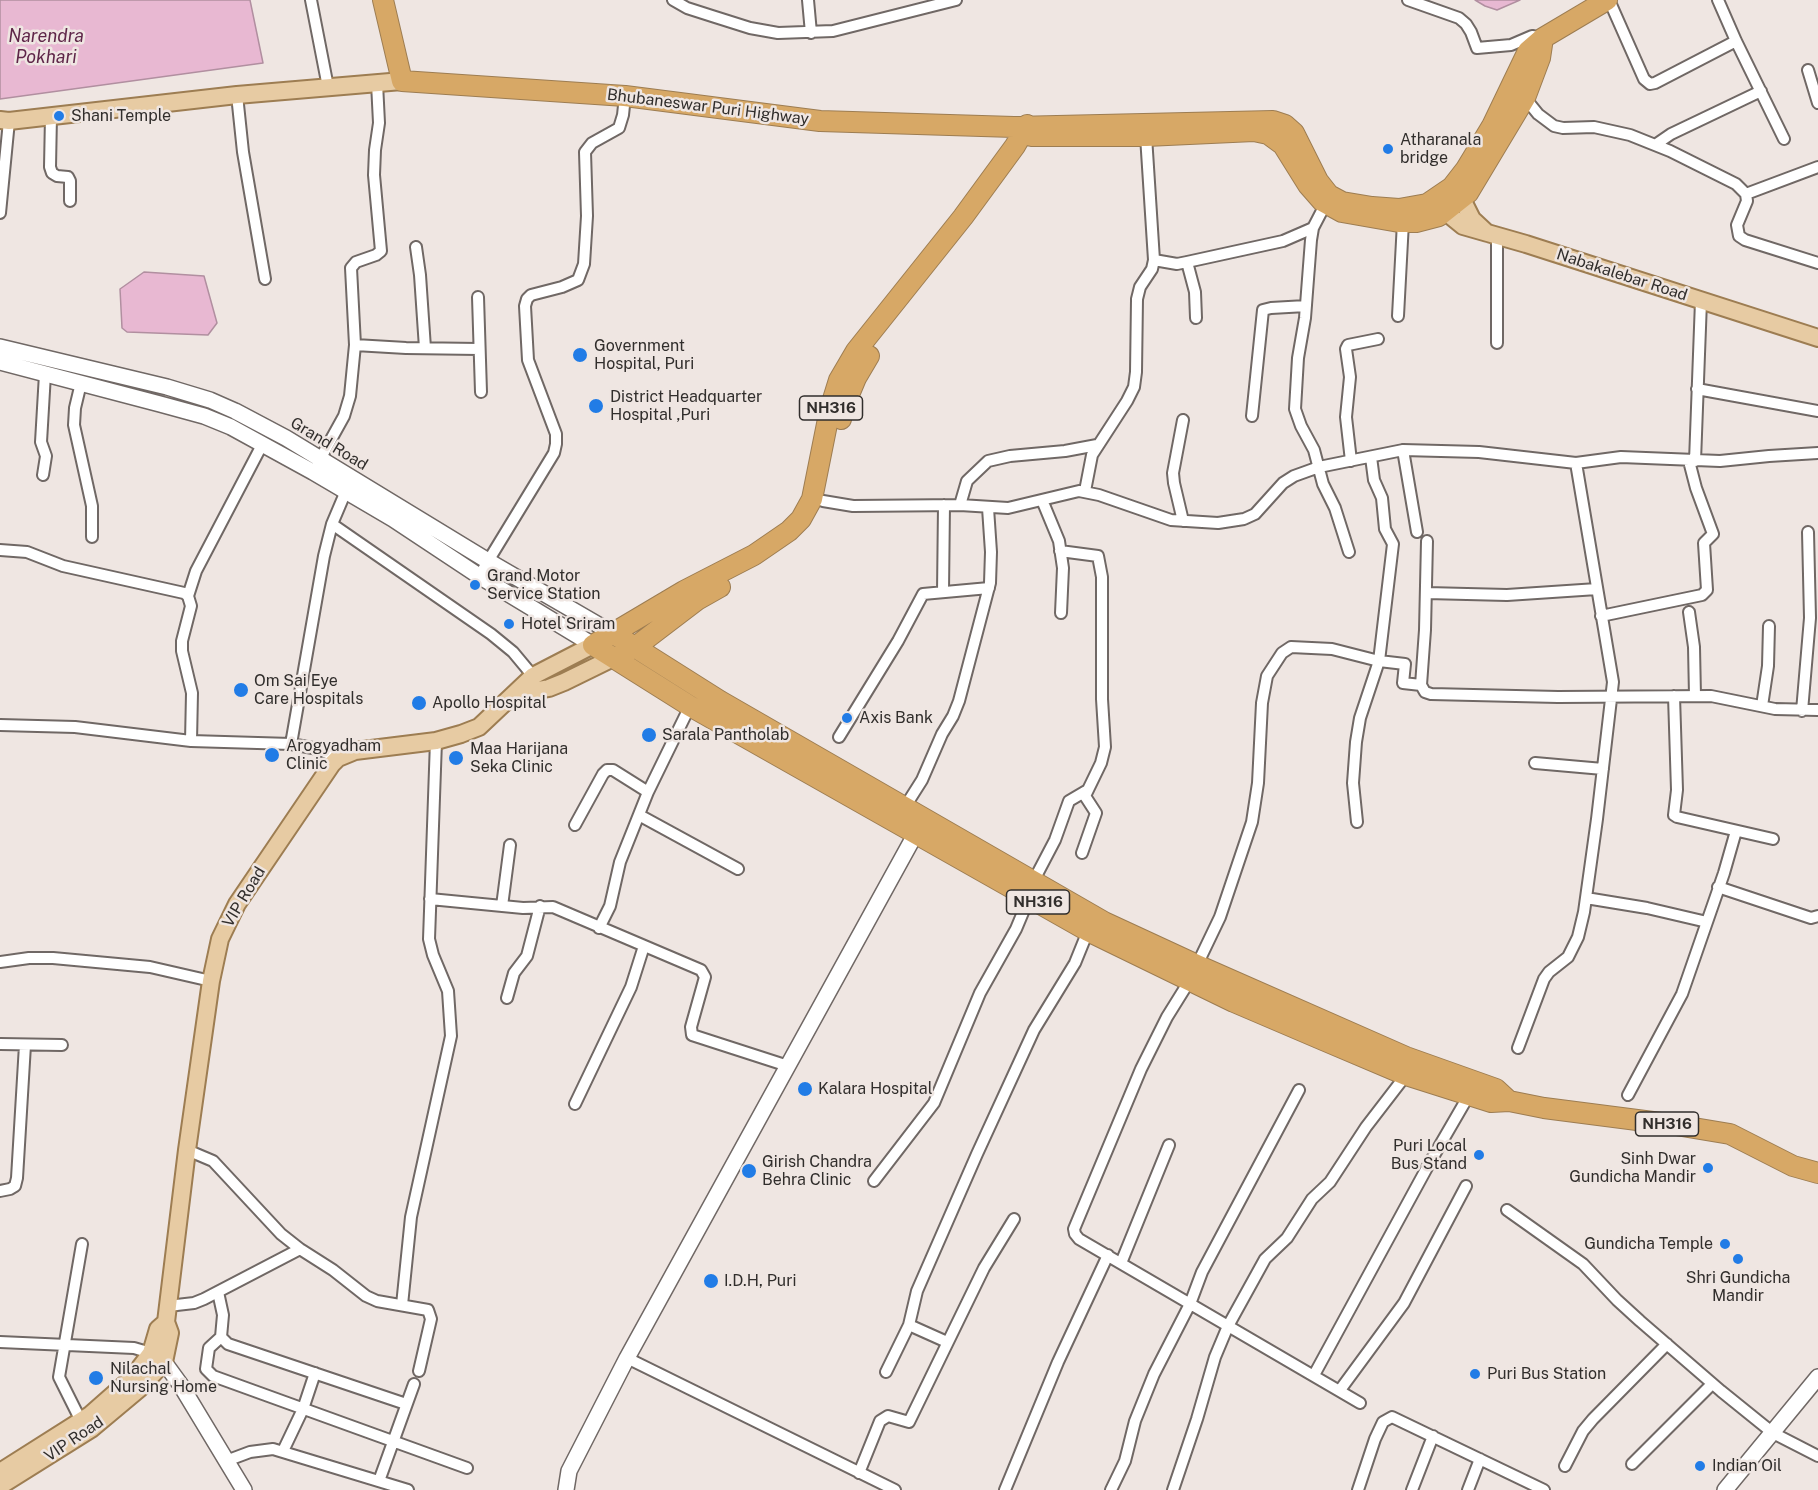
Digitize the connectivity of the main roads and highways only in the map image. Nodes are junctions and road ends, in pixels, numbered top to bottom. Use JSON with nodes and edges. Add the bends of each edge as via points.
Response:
{"nodes":[{"id":1,"x":383,"y":0,"type":"edge"},
{"id":2,"x":1608,"y":0,"type":"edge"},
{"id":3,"x":1543,"y":38,"type":"junction"},
{"id":4,"x":402,"y":81,"type":"junction"},
{"id":5,"x":5,"y":120,"type":"edge"},
{"id":6,"x":1271,"y":127,"type":"junction"},
{"id":7,"x":1498,"y":129,"type":"junction"},
{"id":8,"x":1026,"y":130,"type":"junction"},
{"id":9,"x":1472,"y":173,"type":"junction"},
{"id":10,"x":1463,"y":198,"type":"junction"},
{"id":11,"x":1439,"y":206,"type":"junction"},
{"id":12,"x":1493,"y":236,"type":"junction"},
{"id":13,"x":1818,"y":338,"type":"edge"},
{"id":14,"x":0,"y":347,"type":"edge"},
{"id":15,"x":0,"y":362,"type":"edge"},
{"id":16,"x":832,"y":435,"type":"junction"},
{"id":17,"x":317,"y":465,"type":"junction"},
{"id":18,"x":614,"y":634,"type":"junction"},
{"id":19,"x":593,"y":645,"type":"junction"},
{"id":20,"x":634,"y":648,"type":"junction"},
{"id":21,"x":613,"y":658,"type":"junction"},
{"id":22,"x":516,"y":694,"type":"junction"},
{"id":23,"x":901,"y":814,"type":"junction"},
{"id":24,"x":916,"y":832,"type":"junction"},
{"id":25,"x":1031,"y":890,"type":"junction"},
{"id":26,"x":1193,"y":973,"type":"junction"},
{"id":27,"x":1509,"y":1101,"type":"junction"},
{"id":28,"x":1818,"y":1173,"type":"edge"},
{"id":29,"x":157,"y":1357,"type":"junction"},
{"id":30,"x":1818,"y":1377,"type":"edge"},
{"id":31,"x":0,"y":1472,"type":"edge"},
{"id":32,"x":0,"y":1486,"type":"edge"},
{"id":33,"x":244,"y":1490,"type":"edge"},
{"id":34,"x":566,"y":1490,"type":"edge"},
{"id":35,"x":1725,"y":1490,"type":"edge"}],
"edges":[{"from":1,"to":4,"type":"highway"},
{"from":2,"to":3,"type":"highway"},
{"from":3,"to":7,"type":"highway","via":[[1528,51]]},
{"from":3,"to":7,"type":"highway","via":[[1525,98]]},
{"from":4,"to":5,"type":"main road"},
{"from":4,"to":8,"type":"highway","name":"Bhubaneswar Puri Highway","via":[[625,96],[820,121]]},
{"from":6,"to":8,"type":"highway"},
{"from":6,"to":8,"type":"highway","via":[[1146,136]]},
{"from":6,"to":11,"type":"highway","via":[[1285,125],[1294,133],[1318,181],[1329,195],[1342,202],[1399,209]]},
{"from":6,"to":11,"type":"highway","via":[[1308,185],[1342,212],[1403,222],[1431,219]]},
{"from":7,"to":9,"type":"highway"},
{"from":8,"to":16,"type":"highway","number":"NH316","via":[[1016,164],[869,356]]},
{"from":9,"to":10,"type":"highway","via":[[1468,193]]},
{"from":9,"to":11,"type":"highway","via":[[1452,187]]},
{"from":10,"to":11,"type":"highway"},
{"from":10,"to":12,"type":"main road","via":[[1472,219]]},
{"from":11,"to":12,"type":"main road","name":"Nabakalebar Road","via":[[1463,226]]},
{"from":12,"to":13,"type":"main road","name":"Nabakalebar Road"},
{"from":14,"to":17,"type":"main road","name":"Grand Road","via":[[210,400],[276,433]]},
{"from":15,"to":17,"type":"main road","name":"Grand Road","via":[[204,416]]},
{"from":16,"to":18,"type":"highway","number":"NH316","via":[[812,499],[789,531]]},
{"from":16,"to":20,"type":"highway","number":"NH316","via":[[823,501],[811,525],[797,541],[697,600]]},
{"from":17,"to":18,"type":"main road","name":"Grand Road"},
{"from":17,"to":19,"type":"main road","name":"Grand Road","via":[[346,491]]},
{"from":18,"to":19,"type":"highway","number":"NH316"},
{"from":18,"to":20,"type":"highway","number":"NH316"},
{"from":19,"to":21,"type":"highway","number":"NH316"},
{"from":19,"to":22,"type":"main road","via":[[533,676]]},
{"from":20,"to":21,"type":"highway"},
{"from":20,"to":23,"type":"highway","number":"NH316"},
{"from":21,"to":22,"type":"main road","via":[[549,688]]},
{"from":21,"to":23,"type":"highway","number":"NH316","via":[[690,706]]},
{"from":22,"to":29,"type":"main road","name":"VIP Road","via":[[479,727],[461,734],[355,751],[338,758],[237,904],[220,939],[211,981],[167,1314],[170,1333]]},
{"from":23,"to":24,"type":"highway","number":"NH316"},
{"from":23,"to":25,"type":"highway","number":"NH316"},
{"from":24,"to":25,"type":"highway","number":"NH316"},
{"from":24,"to":34,"type":"main road","via":[[627,1358],[569,1471]]},
{"from":25,"to":26,"type":"highway","number":"NH316","via":[[1104,922]]},
{"from":25,"to":26,"type":"highway","number":"NH316","via":[[1088,931]]},
{"from":26,"to":27,"type":"highway","number":"NH316","via":[[1496,1089]]},
{"from":26,"to":27,"type":"highway","number":"NH316","via":[[1234,1002],[1406,1075],[1491,1102]]},
{"from":27,"to":28,"type":"highway","number":"NH316","via":[[1730,1134],[1793,1166]]},
{"from":29,"to":31,"type":"main road","name":"VIP Road","via":[[81,1422]]},
{"from":29,"to":32,"type":"main road","name":"VIP Road","via":[[140,1389],[91,1430]]},
{"from":29,"to":33,"type":"main road","via":[[176,1378]]},
{"from":30,"to":35,"type":"main road"}]}
